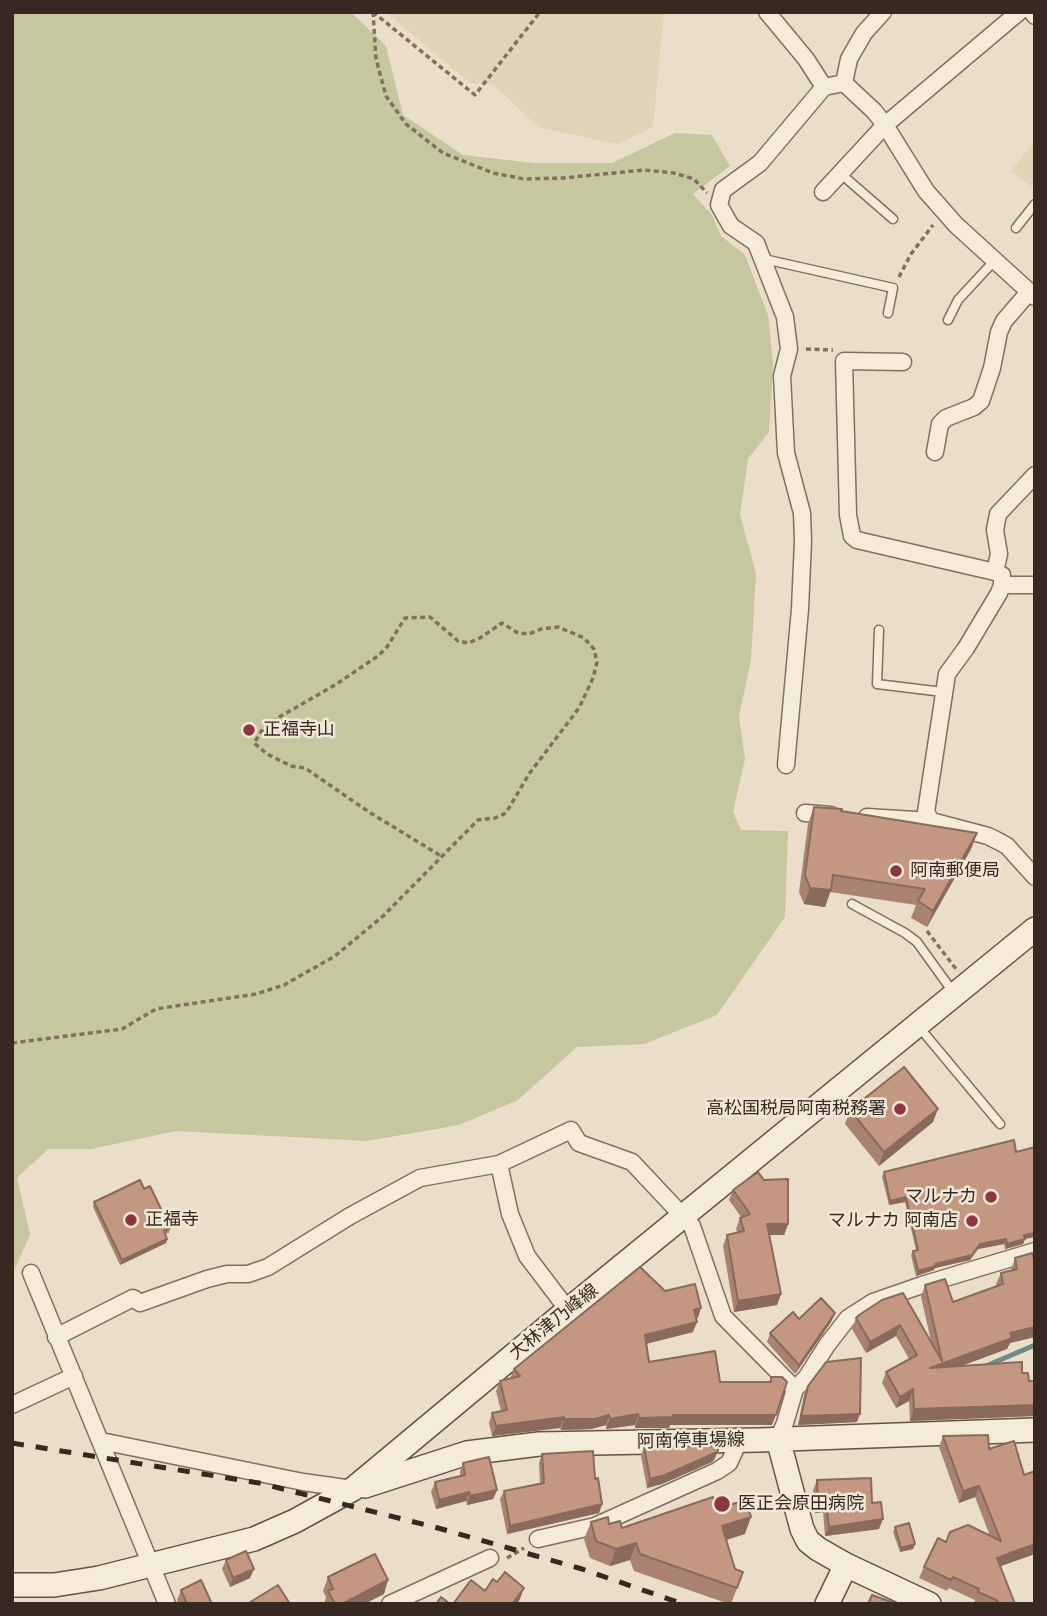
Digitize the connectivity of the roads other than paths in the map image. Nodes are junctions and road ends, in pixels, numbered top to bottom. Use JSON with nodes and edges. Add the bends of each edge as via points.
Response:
{"nodes":[{"id":1,"x":767,"y":12,"type":"edge"},
{"id":2,"x":883,"y":12,"type":"edge"},
{"id":3,"x":1019,"y":12,"type":"edge"},
{"id":4,"x":844,"y":83,"type":"junction"},
{"id":5,"x":824,"y":87,"type":"junction"},
{"id":6,"x":885,"y":125,"type":"junction"},
{"id":7,"x":840,"y":173,"type":"junction"},
{"id":8,"x":823,"y":192,"type":"dead end"},
{"id":9,"x":1035,"y":204,"type":"edge"},
{"id":10,"x":893,"y":219,"type":"dead end"},
{"id":11,"x":1016,"y":228,"type":"dead end"},
{"id":12,"x":763,"y":259,"type":"junction"},
{"id":13,"x":995,"y":260,"type":"junction"},
{"id":14,"x":1032,"y":295,"type":"edge"},
{"id":15,"x":888,"y":313,"type":"dead end"},
{"id":16,"x":948,"y":320,"type":"dead end"},
{"id":17,"x":903,"y":362,"type":"dead end"},
{"id":18,"x":935,"y":452,"type":"dead end"},
{"id":19,"x":1035,"y":475,"type":"edge"},
{"id":20,"x":999,"y":578,"type":"junction"},
{"id":21,"x":1035,"y":585,"type":"edge"},
{"id":22,"x":879,"y":630,"type":"dead end"},
{"id":23,"x":943,"y":692,"type":"junction"},
{"id":24,"x":786,"y":765,"type":"dead end"},
{"id":25,"x":805,"y":813,"type":"dead end"},
{"id":26,"x":931,"y":821,"type":"junction"},
{"id":27,"x":1035,"y":877,"type":"edge"},
{"id":28,"x":852,"y":904,"type":"dead end"},
{"id":29,"x":1035,"y":929,"type":"edge"},
{"id":30,"x":954,"y":995,"type":"junction"},
{"id":31,"x":917,"y":1025,"type":"junction"},
{"id":32,"x":1000,"y":1124,"type":"dead end"},
{"id":33,"x":499,"y":1164,"type":"junction"},
{"id":34,"x":683,"y":1217,"type":"junction"},
{"id":35,"x":1035,"y":1251,"type":"edge"},
{"id":36,"x":31,"y":1273,"type":"dead end"},
{"id":37,"x":568,"y":1310,"type":"junction"},
{"id":38,"x":56,"y":1337,"type":"junction"},
{"id":39,"x":74,"y":1376,"type":"junction"},
{"id":40,"x":795,"y":1390,"type":"junction"},
{"id":41,"x":12,"y":1405,"type":"edge"},
{"id":42,"x":1035,"y":1430,"type":"edge"},
{"id":43,"x":778,"y":1439,"type":"junction"},
{"id":44,"x":736,"y":1440,"type":"junction"},
{"id":45,"x":101,"y":1441,"type":"junction"},
{"id":46,"x":354,"y":1489,"type":"junction"},
{"id":47,"x":538,"y":1539,"type":"road end"},
{"id":48,"x":490,"y":1558,"type":"road end"},
{"id":49,"x":846,"y":1565,"type":"junction"},
{"id":50,"x":150,"y":1566,"type":"junction"},
{"id":51,"x":12,"y":1585,"type":"edge"},
{"id":52,"x":167,"y":1604,"type":"edge"},
{"id":53,"x":390,"y":1604,"type":"edge"},
{"id":54,"x":827,"y":1604,"type":"edge"},
{"id":55,"x":929,"y":1604,"type":"edge"}],
"edges":[{"from":1,"to":5,"type":"street"},
{"from":2,"to":4,"type":"street","via":[[849,59]]},
{"from":3,"to":6,"type":"street"},
{"from":4,"to":5,"type":"street"},
{"from":4,"to":6,"type":"street"},
{"from":5,"to":12,"type":"street","via":[[760,163],[723,190],[719,205],[731,226],[756,243]]},
{"from":6,"to":7,"type":"street"},
{"from":6,"to":13,"type":"street","via":[[926,191]]},
{"from":7,"to":8,"type":"street"},
{"from":7,"to":10,"type":"lane"},
{"from":9,"to":11,"type":"lane"},
{"from":12,"to":15,"type":"lane","via":[[893,288]]},
{"from":12,"to":24,"type":"street","via":[[785,317],[789,349],[782,376],[786,453],[802,513],[800,609]]},
{"from":13,"to":14,"type":"street"},
{"from":13,"to":16,"type":"lane","via":[[958,300]]},
{"from":14,"to":18,"type":"street","via":[[1004,321],[981,401],[940,424]]},
{"from":17,"to":20,"type":"street","via":[[844,361],[852,536]]},
{"from":19,"to":20,"type":"street","via":[[998,514]]},
{"from":20,"to":21,"type":"street"},
{"from":20,"to":23,"type":"street","via":[[966,648],[950,668]]},
{"from":22,"to":23,"type":"lane","via":[[877,684]]},
{"from":23,"to":26,"type":"street","via":[[926,812]]},
{"from":25,"to":26,"type":"street"},
{"from":26,"to":27,"type":"street","via":[[1000,842]]},
{"from":28,"to":30,"type":"lane","via":[[917,942]]},
{"from":29,"to":30,"type":"main road","name":"大林津乃峰線"},
{"from":30,"to":31,"type":"main road","name":"大林津乃峰線"},
{"from":31,"to":32,"type":"lane"},
{"from":31,"to":34,"type":"main road","name":"大林津乃峰線"},
{"from":33,"to":34,"type":"street","via":[[571,1130],[579,1143],[632,1162]]},
{"from":33,"to":37,"type":"street","via":[[510,1214],[527,1256]]},
{"from":33,"to":38,"type":"street","via":[[420,1178],[268,1267],[248,1274],[227,1273],[140,1303],[134,1298]]},
{"from":34,"to":37,"type":"main road","name":"大林津乃峰線"},
{"from":34,"to":40,"type":"street","via":[[697,1235],[723,1317]]},
{"from":35,"to":40,"type":"street","via":[[873,1302],[848,1318]]},
{"from":36,"to":38,"type":"street"},
{"from":37,"to":46,"type":"main road","name":"大林津乃峰線"},
{"from":38,"to":39,"type":"street"},
{"from":39,"to":41,"type":"street"},
{"from":39,"to":45,"type":"street"},
{"from":40,"to":43,"type":"street"},
{"from":42,"to":43,"type":"main road","name":"阿南停車場線"},
{"from":43,"to":44,"type":"main road","name":"阿南停車場線"},
{"from":43,"to":49,"type":"main road","via":[[808,1541]]},
{"from":44,"to":46,"type":"main road","name":"阿南停車場線","via":[[539,1444],[467,1453]]},
{"from":44,"to":47,"type":"street","via":[[729,1463],[717,1471],[595,1526]]},
{"from":45,"to":46,"type":"street"},
{"from":45,"to":50,"type":"street"},
{"from":46,"to":50,"type":"main road","name":"大林津乃峰線","via":[[254,1539]]},
{"from":48,"to":53,"type":"street"},
{"from":49,"to":54,"type":"main road"},
{"from":49,"to":55,"type":"main road"},
{"from":50,"to":51,"type":"main road","name":"大林津乃峰線","via":[[54,1585]]},
{"from":50,"to":52,"type":"street"}]}
